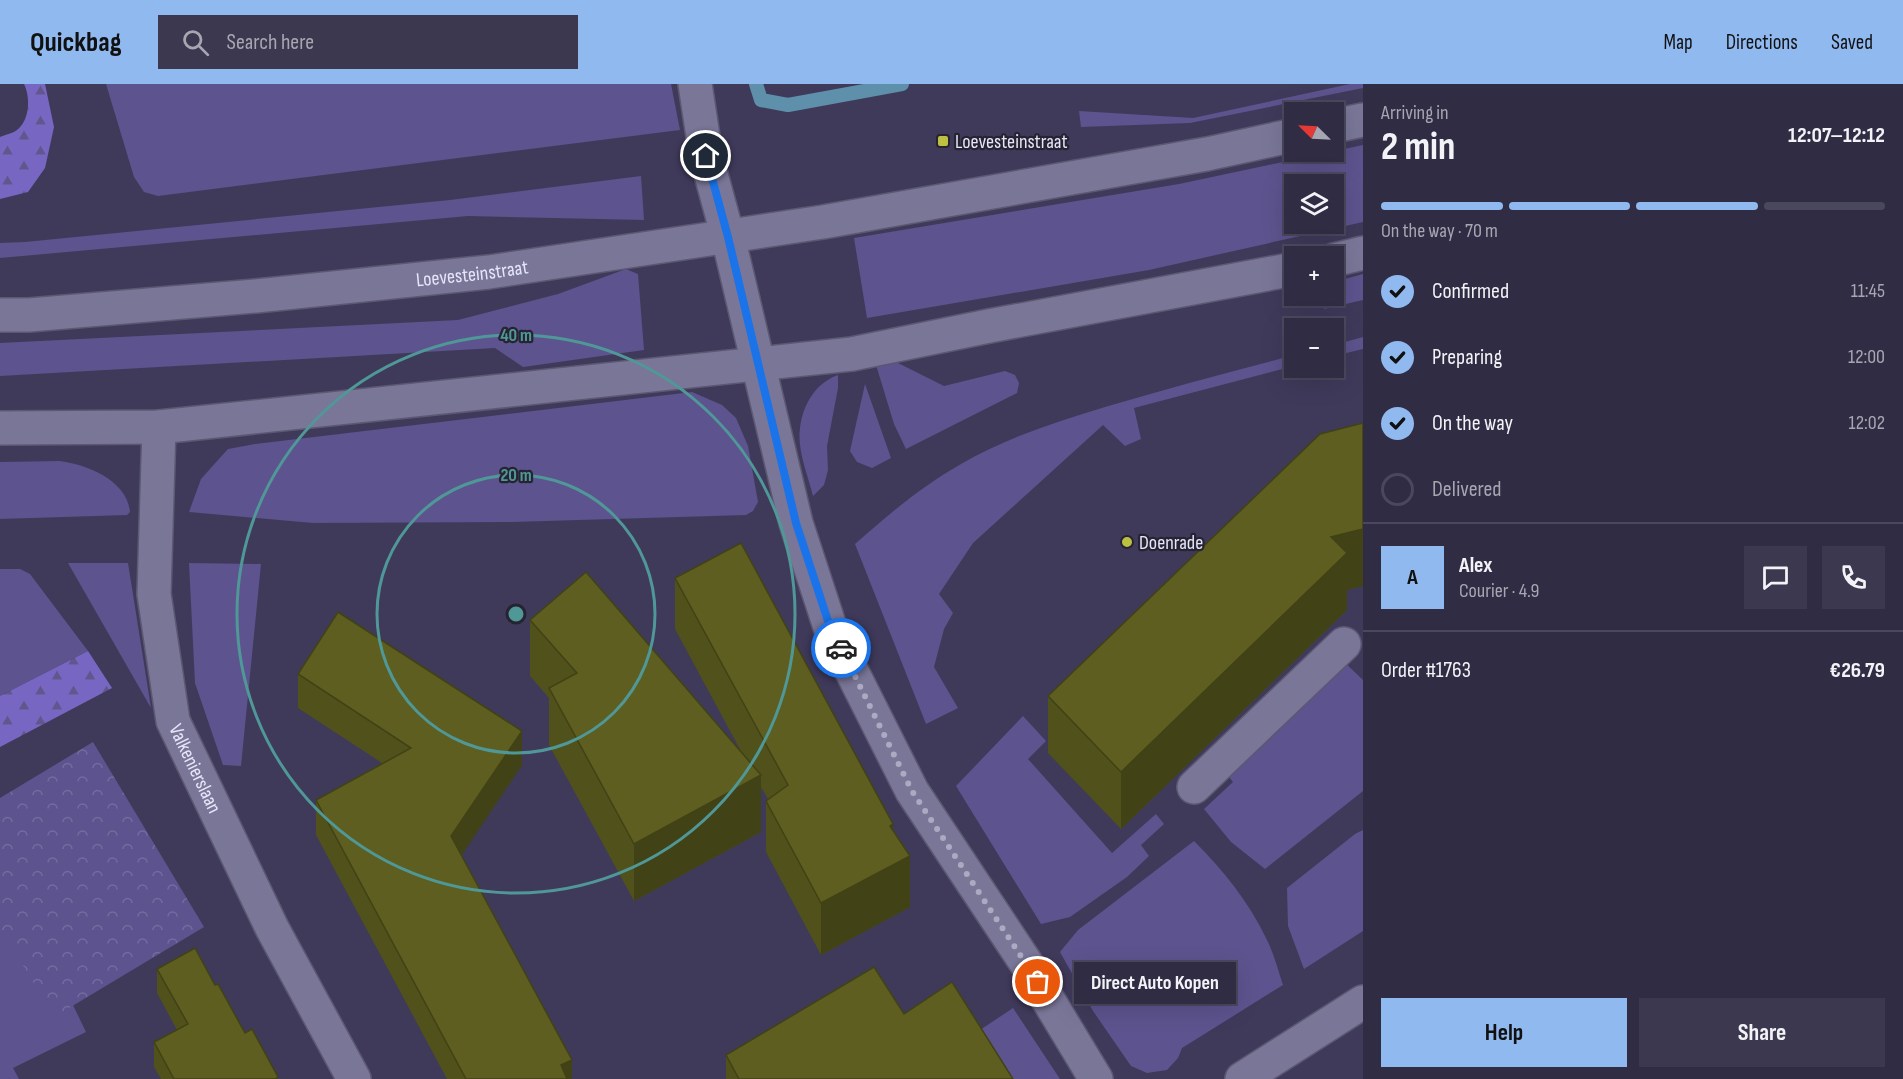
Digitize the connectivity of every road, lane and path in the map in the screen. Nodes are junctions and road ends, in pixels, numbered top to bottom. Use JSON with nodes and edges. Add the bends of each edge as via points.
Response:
{"nodes":[{"id":1,"x":695,"y":84,"type":"edge"},
{"id":2,"x":1363,"y":120,"type":"edge"},
{"id":3,"x":1344,"y":124,"type":"edge"},
{"id":4,"x":1284,"y":137,"type":"edge"},
{"id":5,"x":728,"y":237,"type":"junction"},
{"id":6,"x":1363,"y":254,"type":"edge"},
{"id":7,"x":1344,"y":258,"type":"edge"},
{"id":8,"x":1284,"y":270,"type":"edge"},
{"id":9,"x":0,"y":315,"type":"edge"},
{"id":10,"x":758,"y":363,"type":"junction"},
{"id":11,"x":159,"y":427,"type":"junction"},
{"id":12,"x":0,"y":428,"type":"edge"},
{"id":13,"x":1357,"y":644,"type":"edge"},
{"id":14,"x":1194,"y":788,"type":"dead end"},
{"id":15,"x":1363,"y":1002,"type":"edge"},
{"id":16,"x":354,"y":1079,"type":"edge"},
{"id":17,"x":1096,"y":1079,"type":"edge"},
{"id":18,"x":1242,"y":1079,"type":"edge"}],
"edges":[{"from":1,"to":5,"type":"street","via":[[706,156]]},
{"from":2,"to":3,"type":"street"},
{"from":4,"to":5,"type":"street","name":"Loevesteinstraat"},
{"from":5,"to":9,"type":"street","name":"Loevesteinstraat","via":[[489,272],[256,296]]},
{"from":5,"to":10,"type":"street"},
{"from":6,"to":7,"type":"street"},
{"from":8,"to":10,"type":"street","via":[[852,354]]},
{"from":10,"to":11,"type":"street"},
{"from":10,"to":17,"type":"street","via":[[796,523],[831,630],[912,791],[1026,963]]},
{"from":11,"to":12,"type":"street"},
{"from":11,"to":16,"type":"street","name":"Valkenierslaan","via":[[154,594],[173,721],[272,928]]},
{"from":13,"to":14,"type":"street"},
{"from":15,"to":18,"type":"street"}]}
